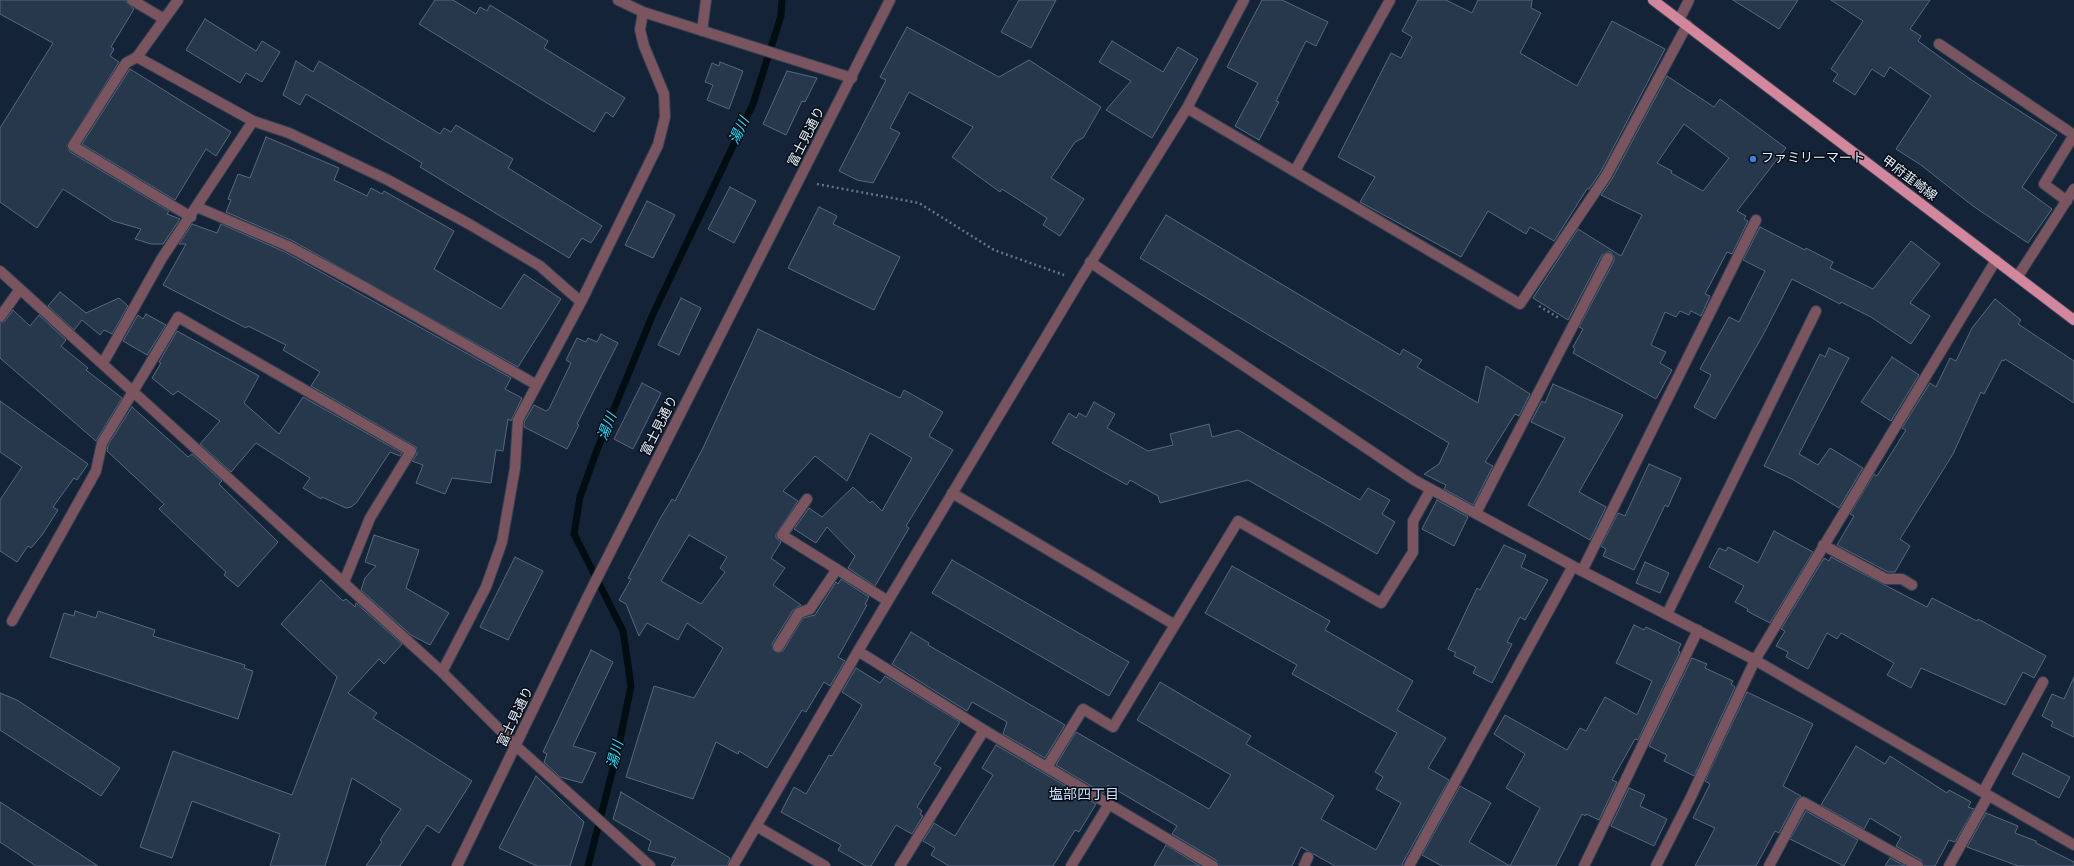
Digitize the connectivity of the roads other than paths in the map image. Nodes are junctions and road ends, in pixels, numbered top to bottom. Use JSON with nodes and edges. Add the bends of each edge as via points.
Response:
{"nodes":[{"id":1,"x":132,"y":0,"type":"edge"},
{"id":2,"x":178,"y":0,"type":"edge"},
{"id":3,"x":618,"y":0,"type":"edge"},
{"id":4,"x":706,"y":0,"type":"edge"},
{"id":5,"x":890,"y":0,"type":"edge"},
{"id":6,"x":1244,"y":0,"type":"edge"},
{"id":7,"x":1390,"y":0,"type":"edge"},
{"id":8,"x":1653,"y":0,"type":"edge"},
{"id":9,"x":1689,"y":0,"type":"edge"},
{"id":10,"x":643,"y":12,"type":"junction"},
{"id":11,"x":164,"y":19,"type":"junction"},
{"id":12,"x":1683,"y":23,"type":"junction"},
{"id":13,"x":702,"y":30,"type":"junction"},
{"id":14,"x":1939,"y":44,"type":"dead end"},
{"id":15,"x":137,"y":57,"type":"junction"},
{"id":16,"x":852,"y":78,"type":"junction"},
{"id":17,"x":1188,"y":108,"type":"junction"},
{"id":18,"x":253,"y":121,"type":"junction"},
{"id":19,"x":1295,"y":171,"type":"junction"},
{"id":20,"x":2074,"y":189,"type":"edge"},
{"id":21,"x":2067,"y":201,"type":"junction"},
{"id":22,"x":197,"y":207,"type":"junction"},
{"id":23,"x":191,"y":217,"type":"junction"},
{"id":24,"x":1756,"y":220,"type":"dead end"},
{"id":25,"x":1608,"y":258,"type":"dead end"},
{"id":26,"x":1996,"y":260,"type":"junction"},
{"id":27,"x":1090,"y":262,"type":"junction"},
{"id":28,"x":0,"y":271,"type":"edge"},
{"id":29,"x":2018,"y":276,"type":"junction"},
{"id":30,"x":20,"y":289,"type":"junction"},
{"id":31,"x":581,"y":302,"type":"junction"},
{"id":32,"x":1816,"y":311,"type":"dead end"},
{"id":33,"x":0,"y":317,"type":"edge"},
{"id":34,"x":2074,"y":320,"type":"edge"},
{"id":35,"x":103,"y":363,"type":"junction"},
{"id":36,"x":535,"y":384,"type":"junction"},
{"id":37,"x":134,"y":391,"type":"junction"},
{"id":38,"x":1431,"y":489,"type":"junction"},
{"id":39,"x":952,"y":493,"type":"junction"},
{"id":40,"x":807,"y":499,"type":"dead end"},
{"id":41,"x":1476,"y":513,"type":"junction"},
{"id":42,"x":1824,"y":545,"type":"junction"},
{"id":43,"x":1573,"y":566,"type":"junction"},
{"id":44,"x":837,"y":569,"type":"junction"},
{"id":45,"x":1582,"y":572,"type":"junction"},
{"id":46,"x":344,"y":582,"type":"junction"},
{"id":47,"x":1912,"y":585,"type":"dead end"},
{"id":48,"x":888,"y":601,"type":"junction"},
{"id":49,"x":1667,"y":614,"type":"junction"},
{"id":50,"x":12,"y":621,"type":"dead end"},
{"id":51,"x":1175,"y":625,"type":"junction"},
{"id":52,"x":1698,"y":630,"type":"junction"},
{"id":53,"x":778,"y":647,"type":"dead end"},
{"id":54,"x":858,"y":651,"type":"junction"},
{"id":55,"x":1755,"y":660,"type":"junction"},
{"id":56,"x":442,"y":672,"type":"junction"},
{"id":57,"x":2043,"y":682,"type":"dead end"},
{"id":58,"x":984,"y":730,"type":"junction"},
{"id":59,"x":516,"y":746,"type":"junction"},
{"id":60,"x":1047,"y":767,"type":"junction"},
{"id":61,"x":1986,"y":794,"type":"junction"},
{"id":62,"x":1109,"y":804,"type":"junction"},
{"id":63,"x":756,"y":826,"type":"junction"},
{"id":64,"x":2074,"y":845,"type":"edge"},
{"id":65,"x":457,"y":866,"type":"edge"},
{"id":66,"x":650,"y":866,"type":"edge"},
{"id":67,"x":733,"y":866,"type":"edge"},
{"id":68,"x":825,"y":866,"type":"edge"},
{"id":69,"x":900,"y":866,"type":"edge"},
{"id":70,"x":1071,"y":866,"type":"edge"},
{"id":71,"x":1213,"y":866,"type":"edge"},
{"id":72,"x":1409,"y":866,"type":"edge"},
{"id":73,"x":1584,"y":866,"type":"edge"},
{"id":74,"x":1656,"y":866,"type":"edge"},
{"id":75,"x":1769,"y":866,"type":"edge"},
{"id":76,"x":1918,"y":866,"type":"edge"},
{"id":77,"x":1949,"y":866,"type":"edge"}],
"edges":[{"from":1,"to":11,"type":"street"},
{"from":2,"to":11,"type":"street"},
{"from":3,"to":10,"type":"street"},
{"from":4,"to":13,"type":"street"},
{"from":5,"to":16,"type":"street","name":"富士見通り"},
{"from":6,"to":17,"type":"street"},
{"from":7,"to":19,"type":"street"},
{"from":8,"to":12,"type":"main road","name":"甲府韮崎線"},
{"from":9,"to":12,"type":"street"},
{"from":10,"to":13,"type":"street"},
{"from":10,"to":31,"type":"street","via":[[640,30],[664,94],[665,117],[658,145]]},
{"from":11,"to":15,"type":"street"},
{"from":12,"to":19,"type":"street","via":[[1606,176],[1520,304]]},
{"from":12,"to":26,"type":"main road","name":"甲府韮崎線"},
{"from":13,"to":16,"type":"street"},
{"from":14,"to":21,"type":"street","via":[[2074,135],[2044,184]]},
{"from":15,"to":18,"type":"street"},
{"from":15,"to":23,"type":"street","via":[[126,63],[73,146]]},
{"from":16,"to":59,"type":"street","name":"富士見通り","via":[[588,596]]},
{"from":17,"to":19,"type":"street"},
{"from":17,"to":27,"type":"street"},
{"from":18,"to":22,"type":"street"},
{"from":18,"to":31,"type":"street","via":[[289,133],[367,170],[469,224],[540,266]]},
{"from":20,"to":21,"type":"street"},
{"from":21,"to":29,"type":"street"},
{"from":22,"to":23,"type":"street"},
{"from":22,"to":36,"type":"street","via":[[288,246]]},
{"from":23,"to":35,"type":"street","via":[[162,258]]},
{"from":24,"to":45,"type":"street"},
{"from":25,"to":41,"type":"street"},
{"from":26,"to":29,"type":"main road","name":"甲府韮崎線"},
{"from":26,"to":42,"type":"street"},
{"from":27,"to":38,"type":"street"},
{"from":27,"to":39,"type":"street"},
{"from":28,"to":30,"type":"street"},
{"from":29,"to":34,"type":"main road","name":"甲府韮崎線"},
{"from":30,"to":33,"type":"street"},
{"from":30,"to":35,"type":"street"},
{"from":31,"to":36,"type":"street"},
{"from":32,"to":49,"type":"street"},
{"from":35,"to":37,"type":"street"},
{"from":36,"to":56,"type":"street","via":[[518,420],[515,468],[502,542],[486,587]]},
{"from":37,"to":46,"type":"street"},
{"from":37,"to":46,"type":"street","via":[[178,316],[411,451],[370,518]]},
{"from":37,"to":50,"type":"street","via":[[102,443],[96,471]]},
{"from":38,"to":41,"type":"street"},
{"from":38,"to":51,"type":"street","via":[[1413,521],[1413,552],[1381,603],[1238,521]]},
{"from":39,"to":48,"type":"street"},
{"from":39,"to":51,"type":"street"},
{"from":40,"to":44,"type":"street","via":[[782,535]]},
{"from":41,"to":43,"type":"street"},
{"from":42,"to":47,"type":"street","via":[[1886,579],[1902,579]]},
{"from":42,"to":55,"type":"street"},
{"from":43,"to":45,"type":"street"},
{"from":43,"to":72,"type":"street"},
{"from":44,"to":48,"type":"street"},
{"from":44,"to":53,"type":"street","via":[[810,609],[799,614]]},
{"from":45,"to":49,"type":"street"},
{"from":46,"to":56,"type":"street"},
{"from":48,"to":54,"type":"street"},
{"from":49,"to":52,"type":"street"},
{"from":51,"to":60,"type":"street","via":[[1113,727],[1083,709]]},
{"from":52,"to":55,"type":"street"},
{"from":52,"to":73,"type":"street"},
{"from":54,"to":58,"type":"street"},
{"from":54,"to":63,"type":"street"},
{"from":55,"to":61,"type":"street"},
{"from":55,"to":74,"type":"street"},
{"from":56,"to":59,"type":"street"},
{"from":57,"to":61,"type":"street"},
{"from":58,"to":60,"type":"street"},
{"from":58,"to":69,"type":"street"},
{"from":59,"to":65,"type":"street","name":"富士見通り"},
{"from":59,"to":66,"type":"street"},
{"from":60,"to":62,"type":"street"},
{"from":61,"to":64,"type":"street"},
{"from":61,"to":77,"type":"street"},
{"from":62,"to":70,"type":"street"},
{"from":62,"to":71,"type":"street"},
{"from":63,"to":67,"type":"street"},
{"from":63,"to":68,"type":"street"},
{"from":75,"to":76,"type":"street","via":[[1803,802]]}]}
